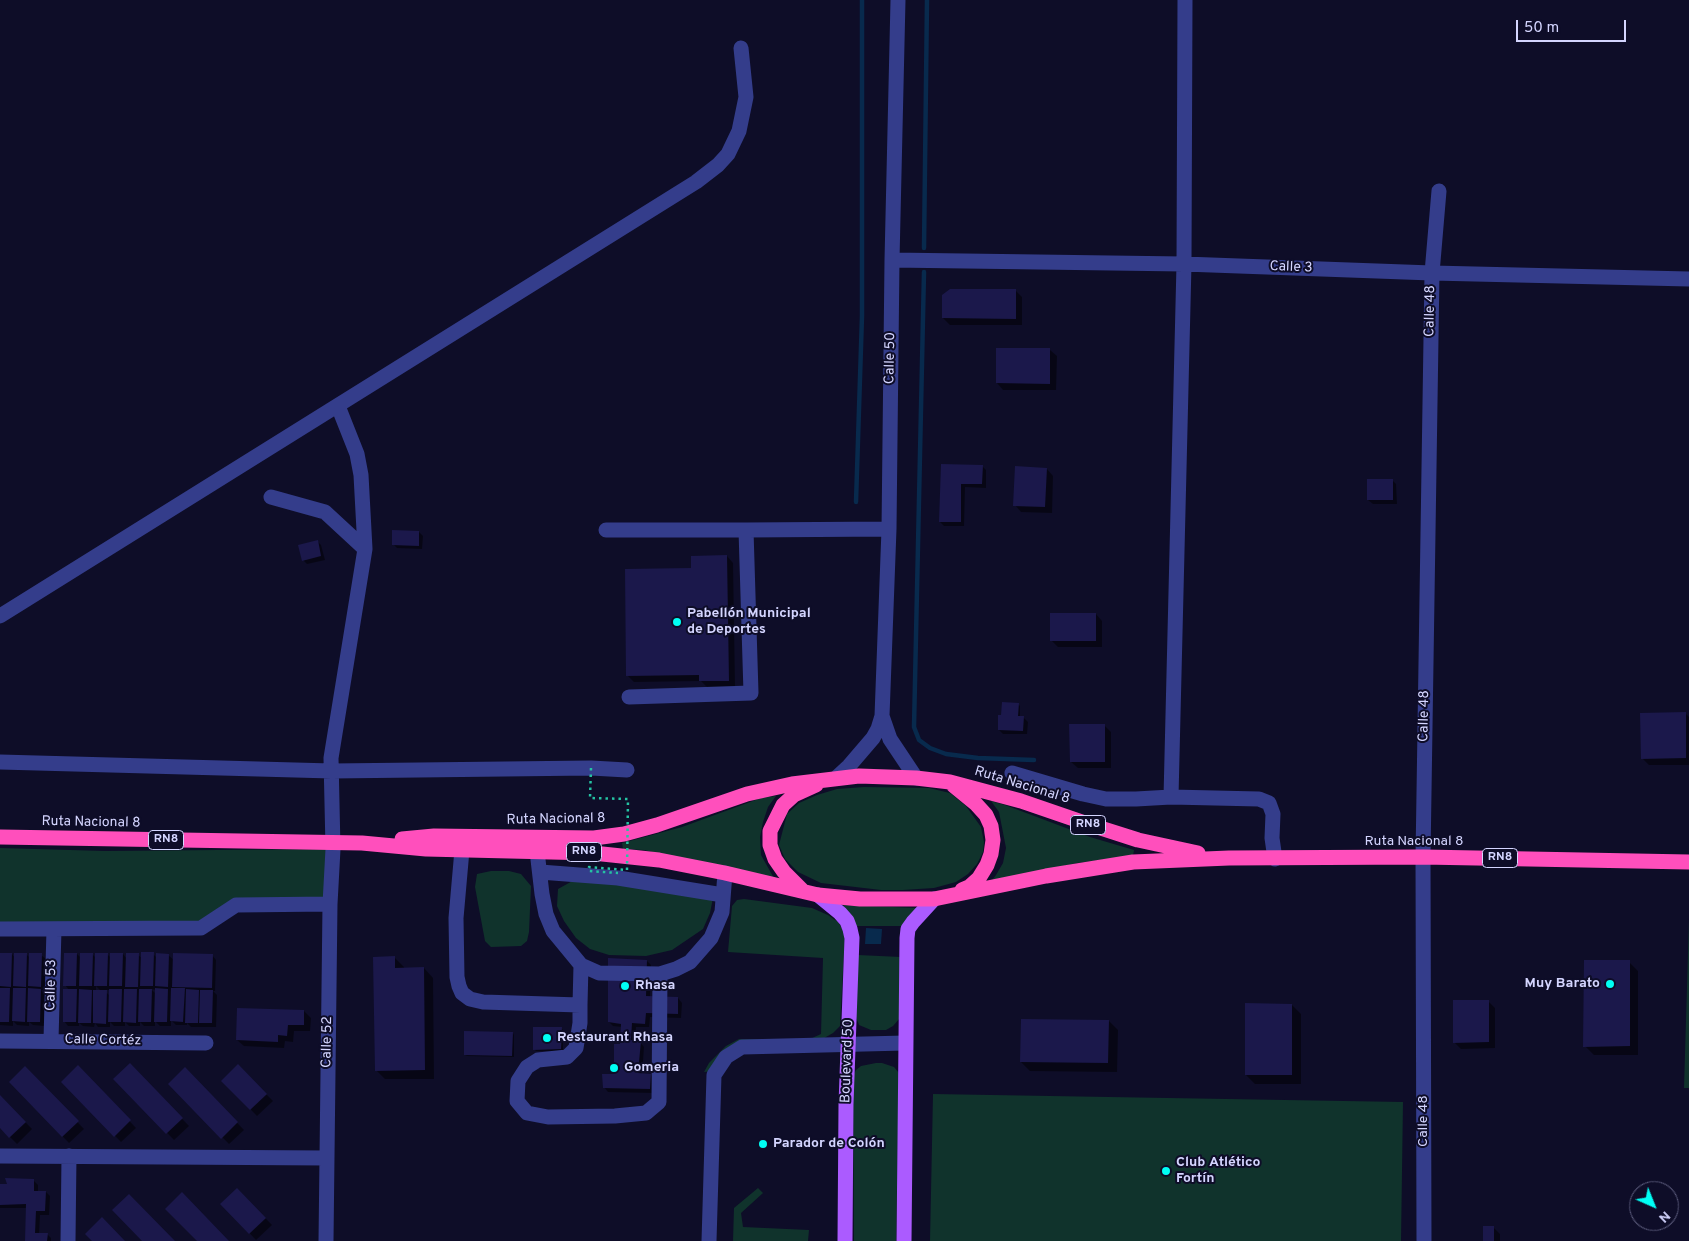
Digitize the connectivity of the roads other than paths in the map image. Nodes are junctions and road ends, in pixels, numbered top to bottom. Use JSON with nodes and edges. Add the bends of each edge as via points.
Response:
{"nodes":[{"id":1,"x":898,"y":0,"type":"edge"},
{"id":2,"x":1185,"y":0,"type":"edge"},
{"id":3,"x":741,"y":48,"type":"dead end"},
{"id":4,"x":1439,"y":191,"type":"dead end"},
{"id":5,"x":892,"y":260,"type":"junction"},
{"id":6,"x":1184,"y":264,"type":"junction"},
{"id":7,"x":1432,"y":273,"type":"junction"},
{"id":8,"x":1689,"y":279,"type":"edge"},
{"id":9,"x":338,"y":406,"type":"junction"},
{"id":10,"x":271,"y":497,"type":"dead end"},
{"id":11,"x":889,"y":529,"type":"junction"},
{"id":12,"x":606,"y":530,"type":"dead end"},
{"id":13,"x":746,"y":530,"type":"junction"},
{"id":14,"x":365,"y":549,"type":"junction"},
{"id":15,"x":0,"y":616,"type":"edge"},
{"id":16,"x":629,"y":697,"type":"dead end"},
{"id":17,"x":882,"y":716,"type":"junction"},
{"id":18,"x":0,"y":762,"type":"edge"},
{"id":19,"x":627,"y":770,"type":"dead end"},
{"id":20,"x":332,"y":771,"type":"junction"},
{"id":21,"x":1012,"y":773,"type":"dead end"},
{"id":22,"x":835,"y":778,"type":"junction"},
{"id":23,"x":916,"y":778,"type":"junction"},
{"id":24,"x":950,"y":782,"type":"junction"},
{"id":25,"x":1171,"y":797,"type":"junction"},
{"id":26,"x":0,"y":837,"type":"edge"},
{"id":27,"x":332,"y":843,"type":"junction"},
{"id":28,"x":362,"y":843,"type":"junction"},
{"id":29,"x":462,"y":850,"type":"junction"},
{"id":30,"x":537,"y":851,"type":"junction"},
{"id":31,"x":1424,"y":857,"type":"junction"},
{"id":32,"x":1229,"y":858,"type":"junction"},
{"id":33,"x":1275,"y":858,"type":"junction"},
{"id":34,"x":1689,"y":862,"type":"edge"},
{"id":35,"x":540,"y":872,"type":"junction"},
{"id":36,"x":725,"y":873,"type":"junction"},
{"id":37,"x":803,"y":890,"type":"junction"},
{"id":38,"x":951,"y":894,"type":"junction"},
{"id":39,"x":723,"y":895,"type":"junction"},
{"id":40,"x":818,"y":895,"type":"junction"},
{"id":41,"x":934,"y":899,"type":"junction"},
{"id":42,"x":330,"y":904,"type":"junction"},
{"id":43,"x":0,"y":929,"type":"edge"},
{"id":44,"x":54,"y":929,"type":"junction"},
{"id":45,"x":581,"y":965,"type":"junction"},
{"id":46,"x":660,"y":974,"type":"junction"},
{"id":47,"x":580,"y":1005,"type":"junction"},
{"id":48,"x":51,"y":1040,"type":"junction"},
{"id":49,"x":0,"y":1041,"type":"edge"},
{"id":50,"x":206,"y":1043,"type":"dead end"},
{"id":51,"x":906,"y":1043,"type":"junction"},
{"id":52,"x":848,"y":1044,"type":"junction"},
{"id":53,"x":0,"y":1156,"type":"edge"},
{"id":54,"x":69,"y":1156,"type":"junction"},
{"id":55,"x":327,"y":1158,"type":"junction"},
{"id":56,"x":68,"y":1241,"type":"edge"},
{"id":57,"x":326,"y":1241,"type":"edge"},
{"id":58,"x":708,"y":1241,"type":"edge"},
{"id":59,"x":845,"y":1241,"type":"edge"},
{"id":60,"x":904,"y":1241,"type":"edge"},
{"id":61,"x":1424,"y":1241,"type":"edge"}],
"edges":[{"from":1,"to":5,"type":"street","name":"Calle 50"},
{"from":2,"to":6,"type":"street"},
{"from":3,"to":9,"type":"street","via":[[746,97],[743,117],[734,144],[718,165],[676,196]]},
{"from":4,"to":7,"type":"street","name":"Calle 48"},
{"from":5,"to":6,"type":"street","name":"Calle 3"},
{"from":5,"to":11,"type":"street","name":"Calle 50"},
{"from":6,"to":7,"type":"street","name":"Calle 3"},
{"from":6,"to":25,"type":"street"},
{"from":7,"to":8,"type":"street","name":"Calle 3"},
{"from":7,"to":31,"type":"street","name":"Calle 48"},
{"from":9,"to":14,"type":"street","name":"Calle 52","via":[[357,454],[361,475]]},
{"from":9,"to":15,"type":"street"},
{"from":10,"to":14,"type":"street","via":[[325,512]]},
{"from":11,"to":13,"type":"street"},
{"from":11,"to":17,"type":"street","name":"Calle 50"},
{"from":12,"to":13,"type":"street"},
{"from":13,"to":16,"type":"street","via":[[751,693]]},
{"from":14,"to":20,"type":"street","name":"Calle 52","via":[[331,758]]},
{"from":17,"to":22,"type":"street","name":"Calle 50","via":[[873,738]]},
{"from":17,"to":23,"type":"street","name":"Calle 50","via":[[890,739]]},
{"from":18,"to":20,"type":"street"},
{"from":19,"to":20,"type":"street"},
{"from":20,"to":27,"type":"street","name":"Calle 52"},
{"from":21,"to":25,"type":"street","via":[[1106,799]]},
{"from":22,"to":23,"type":"highway","name":"Ruta Nacional 8","number":"RN8"},
{"from":22,"to":28,"type":"highway","name":"Ruta Nacional 8","number":"RN8","via":[[747,794],[657,825],[609,836],[434,836]]},
{"from":22,"to":37,"type":"highway","name":"Ruta Nacional 8","number":"RN8","via":[[783,804],[770,831],[775,859]]},
{"from":23,"to":24,"type":"highway","name":"Ruta Nacional 8","number":"RN8"},
{"from":24,"to":32,"type":"highway","name":"Ruta Nacional 8","number":"RN8","via":[[1021,801],[1138,840]]},
{"from":24,"to":38,"type":"highway","name":"Ruta Nacional 8","number":"RN8","via":[[986,815],[993,840],[989,860],[978,878],[969,887]]},
{"from":25,"to":33,"type":"street","via":[[1258,799],[1269,803]]},
{"from":26,"to":27,"type":"highway","name":"Ruta Nacional 8","number":"RN8"},
{"from":27,"to":28,"type":"highway","name":"Ruta Nacional 8","number":"RN8"},
{"from":27,"to":42,"type":"street","name":"Calle 52"},
{"from":28,"to":29,"type":"highway","name":"Ruta Nacional 8","number":"RN8"},
{"from":29,"to":30,"type":"highway","name":"Ruta Nacional 8","number":"RN8"},
{"from":29,"to":47,"type":"street","via":[[456,918],[457,977],[462,994],[483,1002]]},
{"from":30,"to":35,"type":"street"},
{"from":30,"to":36,"type":"highway","name":"Ruta Nacional 8","number":"RN8","via":[[659,860]]},
{"from":31,"to":33,"type":"highway","name":"Ruta Nacional 8","number":"RN8"},
{"from":31,"to":34,"type":"highway","name":"Ruta Nacional 8","number":"RN8"},
{"from":31,"to":61,"type":"street","name":"Calle 48"},
{"from":32,"to":33,"type":"highway","name":"Ruta Nacional 8","number":"RN8"},
{"from":32,"to":38,"type":"highway","name":"Ruta Nacional 8","number":"RN8","via":[[1133,862]]},
{"from":35,"to":39,"type":"street","via":[[618,878]]},
{"from":35,"to":45,"type":"street","via":[[546,914],[554,931]]},
{"from":36,"to":37,"type":"highway","name":"Ruta Nacional 8","number":"RN8"},
{"from":36,"to":39,"type":"street"},
{"from":37,"to":40,"type":"highway","name":"Ruta Nacional 8","number":"RN8"},
{"from":38,"to":41,"type":"highway","name":"Ruta Nacional 8","number":"RN8"},
{"from":39,"to":46,"type":"street","via":[[722,912],[710,938],[690,962]]},
{"from":40,"to":41,"type":"highway","name":"Ruta Nacional 8","number":"RN8","via":[[860,899]]},
{"from":40,"to":52,"type":"main road","name":"Boulevard 50","via":[[840,913],[852,938]]},
{"from":41,"to":51,"type":"main road","via":[[908,929]]},
{"from":42,"to":44,"type":"street","via":[[236,905],[201,928]]},
{"from":42,"to":55,"type":"street","name":"Calle 52"},
{"from":43,"to":44,"type":"street"},
{"from":44,"to":48,"type":"street","name":"Calle 53"},
{"from":45,"to":46,"type":"street","via":[[599,973]]},
{"from":45,"to":47,"type":"street"},
{"from":46,"to":47,"type":"street","via":[[659,1102],[646,1113],[548,1117],[527,1113],[517,1101],[518,1082],[527,1067],[538,1060],[567,1057],[576,1048]]},
{"from":48,"to":49,"type":"street","name":"Calle Cortéz"},
{"from":48,"to":50,"type":"street","name":"Calle Cortéz"},
{"from":51,"to":52,"type":"street"},
{"from":51,"to":60,"type":"main road"},
{"from":52,"to":58,"type":"street","via":[[742,1047],[721,1063],[714,1075]]},
{"from":52,"to":59,"type":"main road","name":"Boulevard 50"},
{"from":53,"to":54,"type":"street"},
{"from":54,"to":55,"type":"street"},
{"from":54,"to":56,"type":"street"},
{"from":55,"to":57,"type":"street","name":"Calle 52"}]}
